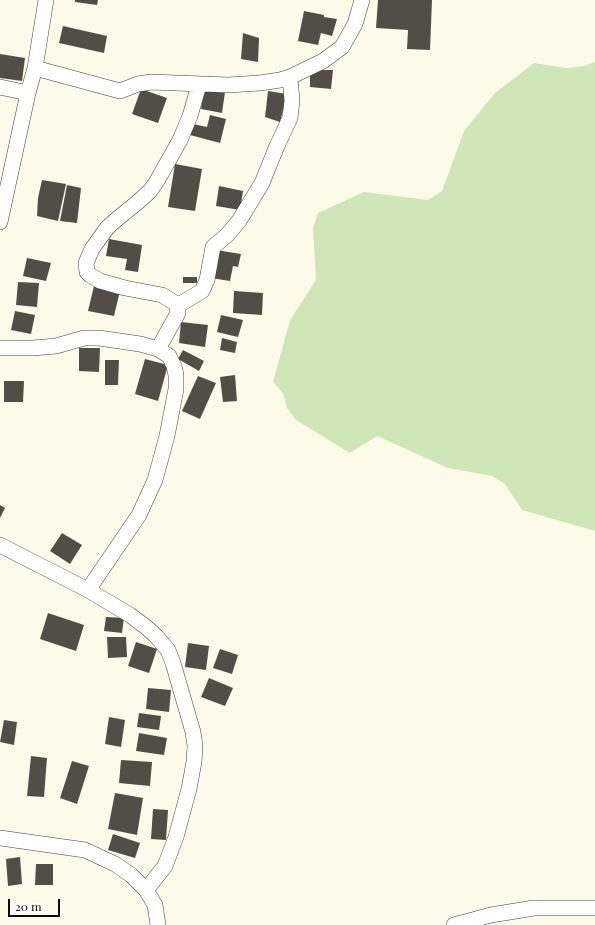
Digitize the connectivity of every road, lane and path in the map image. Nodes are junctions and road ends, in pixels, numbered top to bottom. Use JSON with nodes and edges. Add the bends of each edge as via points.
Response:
{"nodes":[{"id":1,"x":46,"y":0,"type":"edge"},
{"id":2,"x":362,"y":0,"type":"edge"},
{"id":3,"x":35,"y":68,"type":"junction"},
{"id":4,"x":290,"y":77,"type":"junction"},
{"id":5,"x":199,"y":84,"type":"junction"},
{"id":6,"x":0,"y":87,"type":"edge"},
{"id":7,"x":28,"y":93,"type":"junction"},
{"id":8,"x":0,"y":217,"type":"edge"},
{"id":9,"x":177,"y":306,"type":"junction"},
{"id":10,"x":0,"y":348,"type":"edge"},
{"id":11,"x":158,"y":349,"type":"junction"},
{"id":12,"x":0,"y":545,"type":"edge"},
{"id":13,"x":88,"y":590,"type":"junction"},
{"id":14,"x":0,"y":838,"type":"edge"},
{"id":15,"x":146,"y":890,"type":"junction"},
{"id":16,"x":595,"y":908,"type":"edge"},
{"id":17,"x":158,"y":925,"type":"edge"},
{"id":18,"x":454,"y":925,"type":"edge"}],
"edges":[{"from":1,"to":3,"type":"street"},
{"from":2,"to":4,"type":"street","via":[[355,24],[342,47],[323,61]]},
{"from":3,"to":5,"type":"street","via":[[120,91],[143,82]]},
{"from":3,"to":7,"type":"street"},
{"from":4,"to":5,"type":"street","via":[[260,83]]},
{"from":4,"to":9,"type":"street","via":[[290,118],[262,183],[239,221],[213,247],[207,280],[202,291]]},
{"from":5,"to":9,"type":"street","via":[[180,140],[157,181],[150,191],[107,228],[92,249],[86,263],[87,272],[95,278],[110,284],[162,295]]},
{"from":6,"to":7,"type":"street"},
{"from":7,"to":8,"type":"street"},
{"from":9,"to":11,"type":"street","via":[[178,316]]},
{"from":10,"to":11,"type":"street","via":[[56,346],[84,338],[121,341]]},
{"from":11,"to":13,"type":"street","via":[[169,356],[174,366],[176,389],[155,480],[139,515]]},
{"from":12,"to":13,"type":"street"},
{"from":13,"to":15,"type":"street","via":[[146,626],[168,650],[193,732],[194,762],[176,837],[165,866]]},
{"from":14,"to":15,"type":"street","via":[[85,850],[115,864]]},
{"from":15,"to":17,"type":"street","via":[[155,905]]},
{"from":16,"to":18,"type":"street","via":[[534,908],[491,914]]}]}
